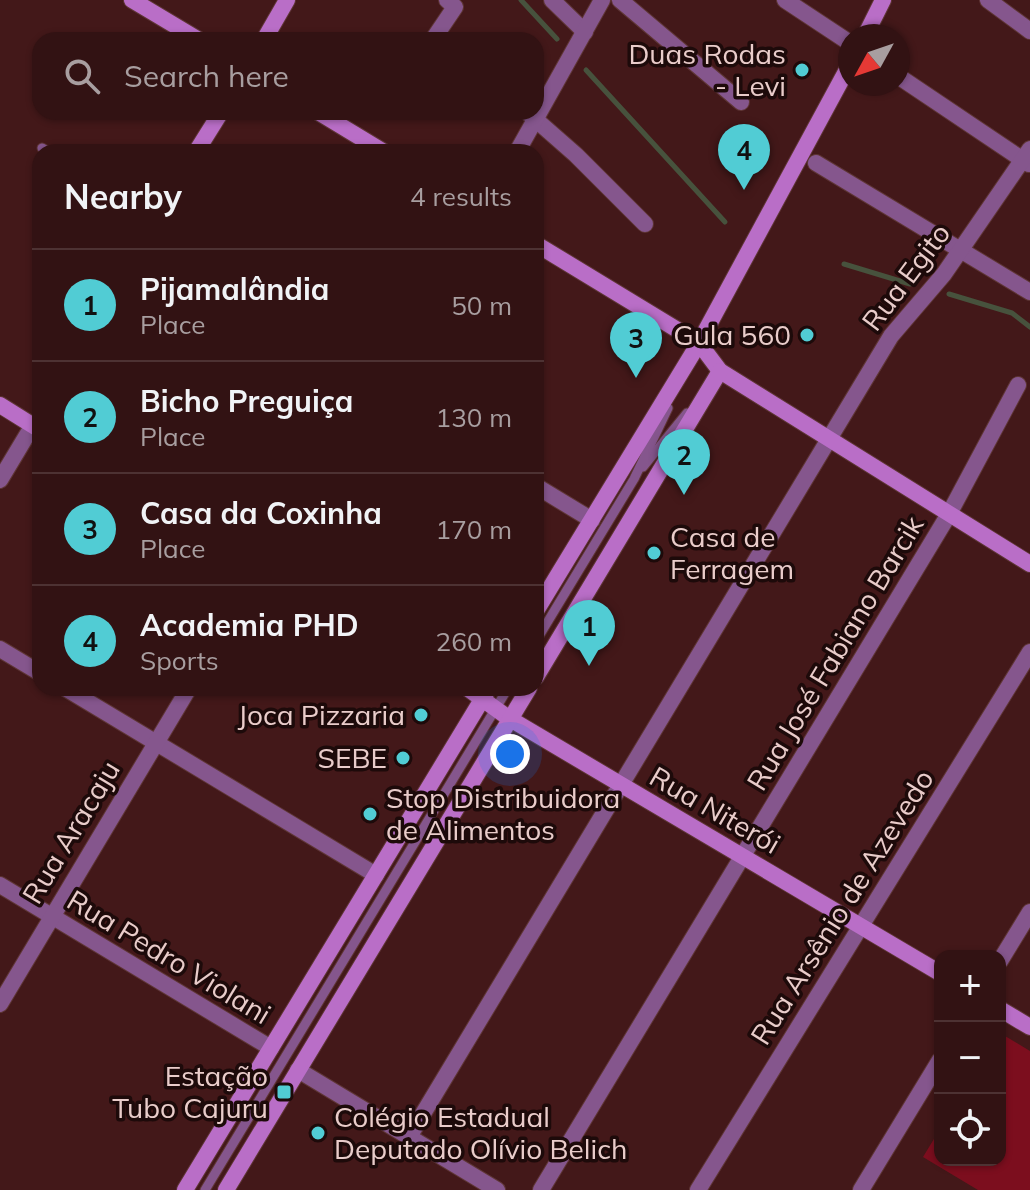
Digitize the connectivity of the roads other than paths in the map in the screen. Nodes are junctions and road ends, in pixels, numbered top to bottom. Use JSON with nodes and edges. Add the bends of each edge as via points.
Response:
{"nodes":[{"id":1,"x":132,"y":0,"type":"edge"},
{"id":2,"x":287,"y":0,"type":"edge"},
{"id":3,"x":447,"y":0,"type":"edge"},
{"id":4,"x":552,"y":0,"type":"edge"},
{"id":5,"x":602,"y":0,"type":"edge"},
{"id":6,"x":620,"y":0,"type":"edge"},
{"id":7,"x":785,"y":0,"type":"edge"},
{"id":8,"x":883,"y":0,"type":"edge"},
{"id":9,"x":988,"y":0,"type":"edge"},
{"id":10,"x":871,"y":24,"type":"edge"},
{"id":11,"x":1030,"y":31,"type":"edge"},
{"id":12,"x":186,"y":32,"type":"edge"},
{"id":13,"x":269,"y":32,"type":"edge"},
{"id":14,"x":438,"y":32,"type":"edge"},
{"id":15,"x":585,"y":32,"type":"junction"},
{"id":16,"x":838,"y":35,"type":"edge"},
{"id":17,"x":910,"y":84,"type":"edge"},
{"id":18,"x":838,"y":86,"type":"edge"},
{"id":19,"x":544,"y":96,"type":"edge"},
{"id":20,"x":741,"y":102,"type":"dead end"},
{"id":21,"x":216,"y":120,"type":"edge"},
{"id":22,"x":329,"y":120,"type":"edge"},
{"id":23,"x":530,"y":120,"type":"edge"},
{"id":24,"x":537,"y":120,"type":"edge"},
{"id":25,"x":201,"y":144,"type":"edge"},
{"id":26,"x":360,"y":144,"type":"edge"},
{"id":27,"x":520,"y":144,"type":"edge"},
{"id":28,"x":1027,"y":158,"type":"edge"},
{"id":29,"x":816,"y":163,"type":"dead end"},
{"id":30,"x":645,"y":224,"type":"dead end"},
{"id":31,"x":544,"y":249,"type":"edge"},
{"id":32,"x":961,"y":249,"type":"junction"},
{"id":33,"x":1030,"y":292,"type":"edge"},
{"id":34,"x":699,"y":343,"type":"junction"},
{"id":35,"x":720,"y":371,"type":"junction"},
{"id":36,"x":1018,"y":385,"type":"dead end"},
{"id":37,"x":0,"y":405,"type":"edge"},
{"id":38,"x":32,"y":420,"type":"edge"},
{"id":39,"x":32,"y":432,"type":"edge"},
{"id":40,"x":830,"y":440,"type":"junction"},
{"id":41,"x":634,"y":479,"type":"junction"},
{"id":42,"x":0,"y":480,"type":"edge"},
{"id":43,"x":544,"y":491,"type":"edge"},
{"id":44,"x":949,"y":514,"type":"junction"},
{"id":45,"x":592,"y":520,"type":"junction"},
{"id":46,"x":1030,"y":564,"type":"edge"},
{"id":47,"x":544,"y":598,"type":"edge"},
{"id":48,"x":544,"y":628,"type":"edge"},
{"id":49,"x":0,"y":649,"type":"edge"},
{"id":50,"x":1030,"y":652,"type":"edge"},
{"id":51,"x":544,"y":664,"type":"edge"},
{"id":52,"x":32,"y":668,"type":"edge"},
{"id":53,"x":78,"y":696,"type":"edge"},
{"id":54,"x":184,"y":696,"type":"edge"},
{"id":55,"x":524,"y":696,"type":"edge"},
{"id":56,"x":489,"y":698,"type":"edge"},
{"id":57,"x":510,"y":719,"type":"junction"},
{"id":58,"x":155,"y":742,"type":"junction"},
{"id":59,"x":621,"y":785,"type":"junction"},
{"id":60,"x":743,"y":856,"type":"junction"},
{"id":61,"x":376,"y":875,"type":"junction"},
{"id":62,"x":0,"y":885,"type":"edge"},
{"id":63,"x":1030,"y":912,"type":"edge"},
{"id":64,"x":52,"y":916,"type":"junction"},
{"id":65,"x":861,"y":926,"type":"junction"},
{"id":66,"x":1006,"y":951,"type":"edge"},
{"id":67,"x":934,"y":969,"type":"edge"},
{"id":68,"x":0,"y":1004,"type":"edge"},
{"id":69,"x":1006,"y":1013,"type":"edge"},
{"id":70,"x":1030,"y":1027,"type":"edge"},
{"id":71,"x":271,"y":1048,"type":"junction"},
{"id":72,"x":298,"y":1070,"type":"junction"},
{"id":73,"x":934,"y":1070,"type":"edge"},
{"id":74,"x":409,"y":1137,"type":"junction"},
{"id":75,"x":185,"y":1190,"type":"edge"},
{"id":76,"x":205,"y":1190,"type":"edge"},
{"id":77,"x":226,"y":1190,"type":"edge"},
{"id":78,"x":497,"y":1190,"type":"edge"},
{"id":79,"x":541,"y":1190,"type":"edge"},
{"id":80,"x":698,"y":1190,"type":"edge"},
{"id":81,"x":861,"y":1190,"type":"edge"}],
"edges":[{"from":1,"to":12,"type":"street"},
{"from":2,"to":13,"type":"street"},
{"from":3,"to":14,"type":"street","via":[[455,7]]},
{"from":4,"to":15,"type":"street"},
{"from":5,"to":15,"type":"street"},
{"from":6,"to":20,"type":"street"},
{"from":7,"to":16,"type":"street"},
{"from":8,"to":10,"type":"street"},
{"from":9,"to":11,"type":"street"},
{"from":15,"to":19,"type":"street"},
{"from":17,"to":28,"type":"street"},
{"from":18,"to":34,"type":"street"},
{"from":21,"to":25,"type":"street"},
{"from":22,"to":26,"type":"street"},
{"from":23,"to":27,"type":"street"},
{"from":24,"to":30,"type":"street"},
{"from":28,"to":32,"type":"street","name":"Rua Egito"},
{"from":29,"to":32,"type":"street"},
{"from":31,"to":34,"type":"street"},
{"from":32,"to":33,"type":"street"},
{"from":32,"to":40,"type":"street","name":"Rua Egito","via":[[899,325]]},
{"from":34,"to":35,"type":"street"},
{"from":34,"to":41,"type":"lane"},
{"from":34,"to":45,"type":"street"},
{"from":35,"to":40,"type":"street"},
{"from":35,"to":41,"type":"lane"},
{"from":35,"to":51,"type":"street"},
{"from":36,"to":44,"type":"street","name":"Rua José Fabiano Barcik"},
{"from":37,"to":38,"type":"street"},
{"from":39,"to":42,"type":"street"},
{"from":40,"to":44,"type":"street"},
{"from":40,"to":59,"type":"street","name":"Rua Egito"},
{"from":41,"to":48,"type":"lane"},
{"from":43,"to":45,"type":"street"},
{"from":44,"to":46,"type":"street"},
{"from":44,"to":60,"type":"street","name":"Rua José Fabiano Barcik"},
{"from":45,"to":47,"type":"street"},
{"from":49,"to":52,"type":"street"},
{"from":50,"to":65,"type":"street","name":"Rua Arsênio de Azevedo"},
{"from":53,"to":58,"type":"street"},
{"from":54,"to":58,"type":"street","name":"Rua Aracaju"},
{"from":55,"to":57,"type":"street"},
{"from":56,"to":57,"type":"street","name":"Rua Niterói"},
{"from":56,"to":61,"type":"street"},
{"from":56,"to":76,"type":"lane"},
{"from":57,"to":59,"type":"street","name":"Rua Niterói"},
{"from":57,"to":72,"type":"street"},
{"from":58,"to":61,"type":"street"},
{"from":58,"to":64,"type":"street","name":"Rua Aracaju"},
{"from":59,"to":60,"type":"street","name":"Rua Niterói"},
{"from":59,"to":74,"type":"street","name":"Rua Egito"},
{"from":60,"to":65,"type":"street","name":"Rua Niterói"},
{"from":60,"to":79,"type":"street","name":"Rua José Fabiano Barcik"},
{"from":61,"to":71,"type":"street"},
{"from":62,"to":64,"type":"street","name":"Rua Pedro Violani"},
{"from":63,"to":66,"type":"street"},
{"from":64,"to":68,"type":"street","name":"Rua Aracaju"},
{"from":64,"to":71,"type":"street","name":"Rua Pedro Violani"},
{"from":65,"to":67,"type":"street","name":"Rua Niterói"},
{"from":65,"to":80,"type":"street","name":"Rua Arsênio de Azevedo"},
{"from":69,"to":70,"type":"street"},
{"from":71,"to":75,"type":"street"},
{"from":72,"to":74,"type":"street"},
{"from":72,"to":77,"type":"street"},
{"from":73,"to":81,"type":"street"},
{"from":74,"to":78,"type":"street"}]}
